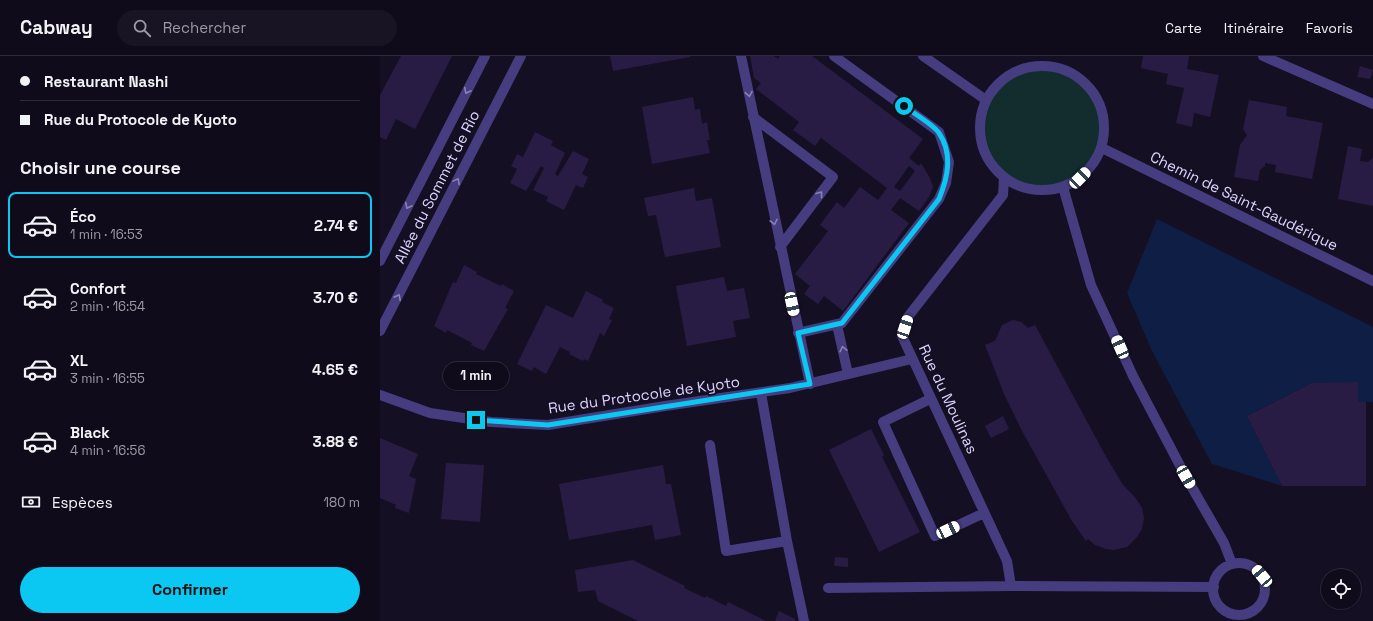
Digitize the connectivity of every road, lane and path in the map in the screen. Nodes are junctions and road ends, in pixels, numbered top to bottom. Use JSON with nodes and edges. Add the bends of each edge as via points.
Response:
{"nodes":[{"id":1,"x":485,"y":56,"type":"edge"},
{"id":2,"x":521,"y":56,"type":"edge"},
{"id":3,"x":741,"y":56,"type":"edge"},
{"id":4,"x":834,"y":56,"type":"edge"},
{"id":5,"x":923,"y":56,"type":"edge"},
{"id":6,"x":1263,"y":56,"type":"edge"},
{"id":7,"x":1038,"y":61,"type":"edge"},
{"id":8,"x":986,"y":100,"type":"junction"},
{"id":9,"x":1373,"y":104,"type":"edge"},
{"id":10,"x":753,"y":116,"type":"junction"},
{"id":11,"x":1102,"y":148,"type":"junction"},
{"id":12,"x":1004,"y":177,"type":"junction"},
{"id":13,"x":1063,"y":187,"type":"junction"},
{"id":14,"x":780,"y":247,"type":"junction"},
{"id":15,"x":380,"y":261,"type":"edge"},
{"id":16,"x":1373,"y":281,"type":"edge"},
{"id":17,"x":837,"y":325,"type":"junction"},
{"id":18,"x":380,"y":331,"type":"edge"},
{"id":19,"x":798,"y":333,"type":"junction"},
{"id":20,"x":912,"y":359,"type":"junction"},
{"id":21,"x":848,"y":374,"type":"junction"},
{"id":22,"x":810,"y":384,"type":"junction"},
{"id":23,"x":761,"y":393,"type":"junction"},
{"id":24,"x":380,"y":395,"type":"edge"},
{"id":25,"x":930,"y":399,"type":"junction"},
{"id":26,"x":710,"y":445,"type":"dead end"},
{"id":27,"x":984,"y":513,"type":"junction"},
{"id":28,"x":787,"y":541,"type":"junction"},
{"id":29,"x":1232,"y":564,"type":"junction"},
{"id":30,"x":1011,"y":586,"type":"junction"},
{"id":31,"x":1214,"y":587,"type":"junction"},
{"id":32,"x":828,"y":588,"type":"dead end"},
{"id":33,"x":1247,"y":617,"type":"edge"},
{"id":34,"x":804,"y":621,"type":"edge"}],
"edges":[{"from":1,"to":15,"type":"street","name":"Allée du Sommet de Rio","one_way":true},
{"from":18,"to":2,"type":"street","name":"Allée du Sommet de Rio","one_way":true},
{"from":3,"to":10,"type":"street","one_way":true},
{"from":4,"to":17,"type":"street","via":[[939,132],[949,162],[946,183],[939,199],[842,323]]},
{"from":5,"to":8,"type":"street"},
{"from":6,"to":9,"type":"street"},
{"from":7,"to":8,"type":"street","via":[[1000,83]]},
{"from":7,"to":11,"type":"street","via":[[1060,68],[1089,86],[1097,97],[1103,113],[1105,131]]},
{"from":8,"to":12,"type":"street","via":[[980,129],[985,151],[990,162]]},
{"from":10,"to":14,"type":"street","one_way":true},
{"from":14,"to":10,"type":"street","one_way":true,"via":[[833,177]]},
{"from":11,"to":13,"type":"street","via":[[1093,165],[1080,178]]},
{"from":11,"to":16,"type":"street","name":"Chemin de Saint-Gaudérique"},
{"from":12,"to":13,"type":"street","via":[[1032,190]]},
{"from":12,"to":20,"type":"street","name":"Rue du Moulinas","via":[[1003,195],[908,318],[902,336]]},
{"from":13,"to":29,"type":"street","via":[[1091,285],[1133,376],[1224,543]]},
{"from":14,"to":19,"type":"street"},
{"from":17,"to":19,"type":"street"},
{"from":21,"to":17,"type":"street","one_way":true},
{"from":19,"to":22,"type":"street"},
{"from":20,"to":21,"type":"street","name":"Rue du Protocole de Kyoto"},
{"from":20,"to":25,"type":"street","name":"Rue du Moulinas"},
{"from":21,"to":22,"type":"street","name":"Rue du Protocole de Kyoto"},
{"from":22,"to":23,"type":"street","name":"Rue du Protocole de Kyoto"},
{"from":23,"to":24,"type":"street","name":"Rue du Protocole de Kyoto","via":[[548,425],[491,422],[430,413]]},
{"from":23,"to":28,"type":"street"},
{"from":25,"to":27,"type":"street","name":"Rue du Moulinas"},
{"from":25,"to":27,"type":"street","via":[[883,422],[935,536]]},
{"from":26,"to":28,"type":"street","via":[[726,551]]},
{"from":27,"to":30,"type":"street","name":"Rue du Moulinas","via":[[1007,561]]},
{"from":28,"to":34,"type":"street"},
{"from":29,"to":31,"type":"street","via":[[1218,574]]},
{"from":29,"to":33,"type":"street","via":[[1245,564],[1256,569],[1265,583],[1262,600]]},
{"from":30,"to":31,"type":"street"},
{"from":30,"to":32,"type":"street"},
{"from":31,"to":33,"type":"street","via":[[1219,605],[1226,611]]}]}
